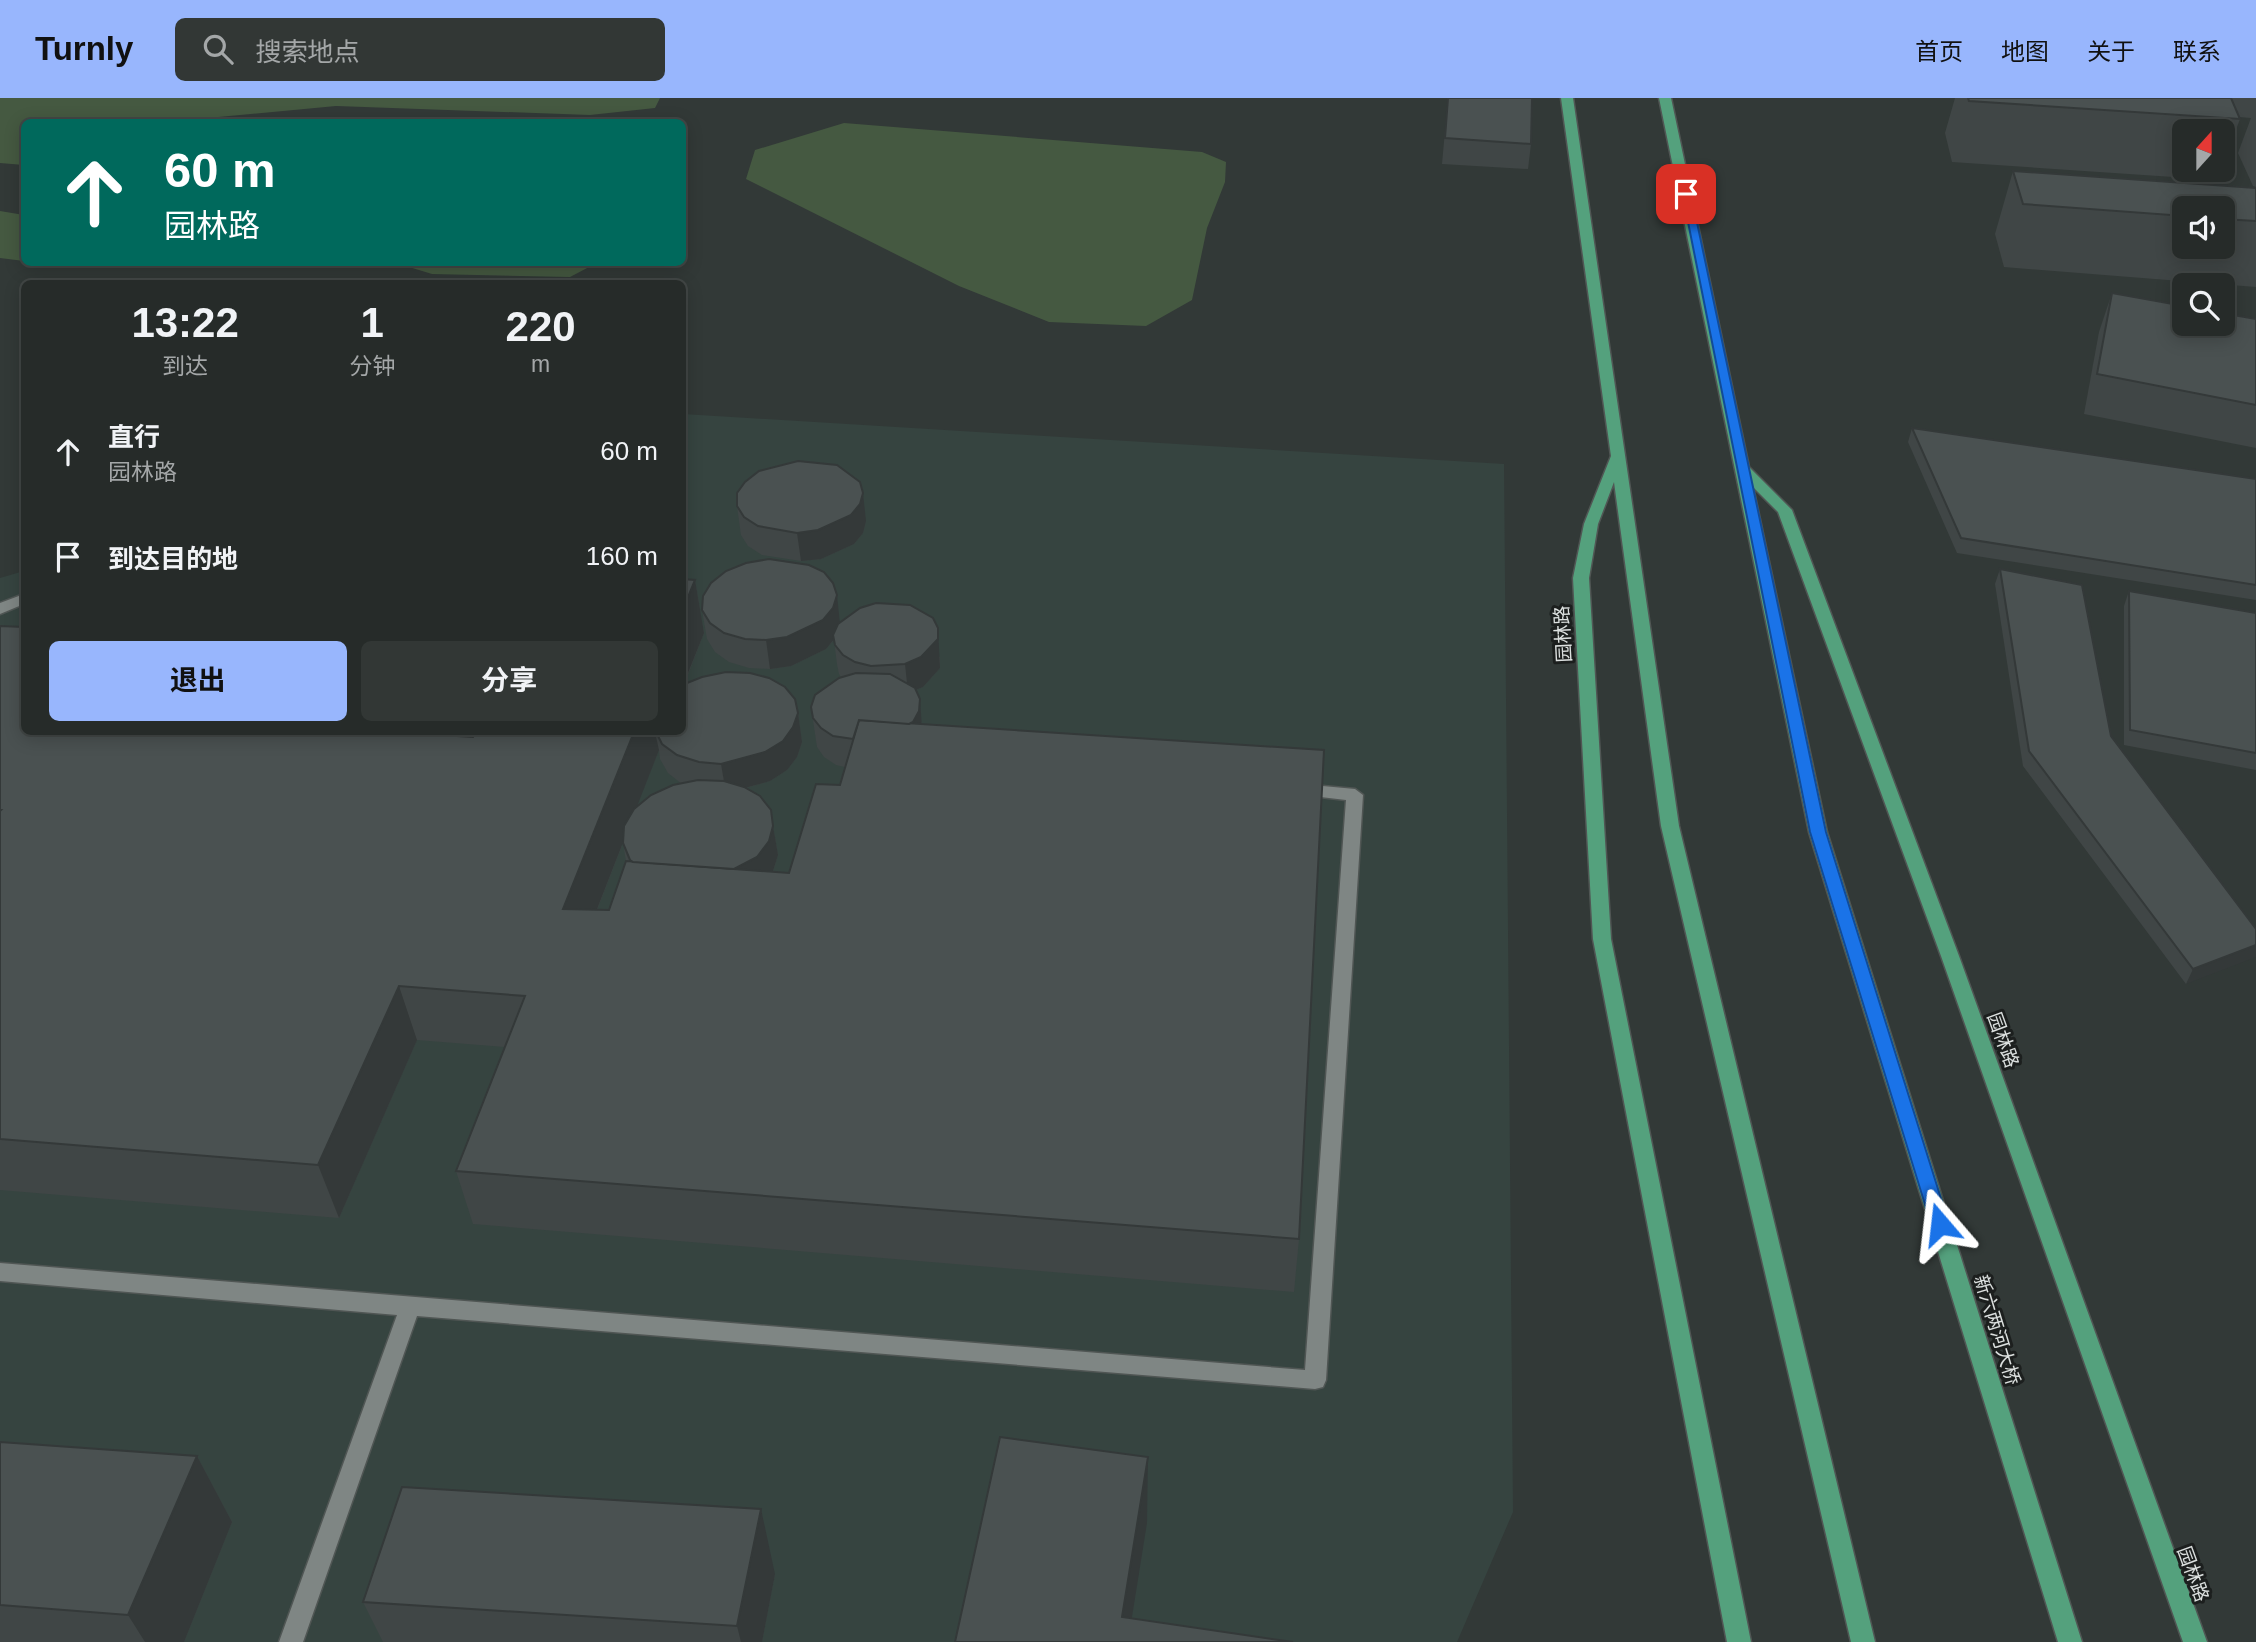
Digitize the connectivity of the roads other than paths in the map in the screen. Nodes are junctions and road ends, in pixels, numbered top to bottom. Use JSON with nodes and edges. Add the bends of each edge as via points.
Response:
{"nodes":[{"id":1,"x":1567,"y":98,"type":"edge"},
{"id":2,"x":1665,"y":98,"type":"edge"},
{"id":3,"x":1618,"y":456,"type":"junction"},
{"id":4,"x":1743,"y":469,"type":"junction"},
{"id":5,"x":21,"y":600,"type":"edge"},
{"id":6,"x":0,"y":609,"type":"edge"},
{"id":7,"x":1286,"y":789,"type":"edge"},
{"id":8,"x":0,"y":1272,"type":"edge"},
{"id":9,"x":410,"y":1307,"type":"junction"},
{"id":10,"x":292,"y":1642,"type":"edge"},
{"id":11,"x":1740,"y":1642,"type":"edge"},
{"id":12,"x":1863,"y":1642,"type":"edge"},
{"id":13,"x":2070,"y":1642,"type":"edge"},
{"id":14,"x":2195,"y":1642,"type":"edge"}],
"edges":[{"from":1,"to":3,"type":"main road","name":"园林路"},
{"from":2,"to":4,"type":"main road"},
{"from":3,"to":11,"type":"main road","name":"园林路","via":[[1591,524],[1581,578],[1602,939]]},
{"from":3,"to":12,"type":"main road","name":"园林路","via":[[1670,826]]},
{"from":4,"to":13,"type":"main road","name":"新六两河大桥","via":[[1818,832]]},
{"from":4,"to":14,"type":"main road","name":"园林路","via":[[1785,510],[1955,969]]},
{"from":5,"to":6,"type":"lane"},
{"from":7,"to":9,"type":"lane","via":[[1355,795],[1315,1380]]},
{"from":8,"to":9,"type":"lane"},
{"from":9,"to":10,"type":"lane"}]}
